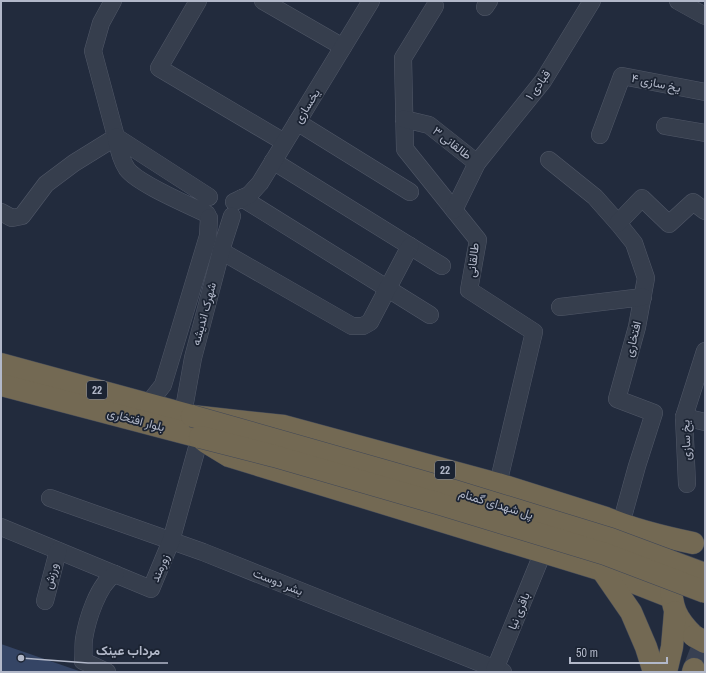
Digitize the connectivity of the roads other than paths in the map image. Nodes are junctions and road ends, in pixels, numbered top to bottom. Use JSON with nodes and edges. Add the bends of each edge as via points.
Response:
{"nodes":[{"id":1,"x":113,"y":1,"type":"edge"},
{"id":2,"x":198,"y":1,"type":"edge"},
{"id":3,"x":263,"y":1,"type":"edge"},
{"id":4,"x":371,"y":1,"type":"edge"},
{"id":5,"x":592,"y":1,"type":"edge"},
{"id":6,"x":678,"y":1,"type":"edge"},
{"id":7,"x":435,"y":6,"type":"dead end"},
{"id":8,"x":705,"y":16,"type":"edge"},
{"id":9,"x":342,"y":47,"type":"junction"},
{"id":10,"x":705,"y":92,"type":"edge"},
{"id":11,"x":404,"y":119,"type":"junction"},
{"id":12,"x":297,"y":122,"type":"junction"},
{"id":13,"x":665,"y":126,"type":"dead end"},
{"id":14,"x":705,"y":133,"type":"edge"},
{"id":15,"x":600,"y":135,"type":"dead end"},
{"id":16,"x":116,"y":137,"type":"junction"},
{"id":17,"x":284,"y":142,"type":"junction"},
{"id":18,"x":549,"y":160,"type":"dead end"},
{"id":19,"x":273,"y":161,"type":"junction"},
{"id":20,"x":477,"y":163,"type":"junction"},
{"id":21,"x":410,"y":192,"type":"dead end"},
{"id":22,"x":209,"y":197,"type":"junction"},
{"id":23,"x":236,"y":205,"type":"junction"},
{"id":24,"x":454,"y":210,"type":"junction"},
{"id":25,"x":705,"y":211,"type":"edge"},
{"id":26,"x":1,"y":212,"type":"edge"},
{"id":27,"x":208,"y":216,"type":"junction"},
{"id":28,"x":618,"y":223,"type":"junction"},
{"id":29,"x":410,"y":246,"type":"junction"},
{"id":30,"x":221,"y":251,"type":"junction"},
{"id":31,"x":442,"y":266,"type":"dead end"},
{"id":32,"x":388,"y":289,"type":"junction"},
{"id":33,"x":191,"y":294,"type":"junction"},
{"id":34,"x":642,"y":297,"type":"junction"},
{"id":35,"x":208,"y":298,"type":"junction"},
{"id":36,"x":560,"y":307,"type":"dead end"},
{"id":37,"x":430,"y":315,"type":"dead end"},
{"id":38,"x":705,"y":351,"type":"edge"},
{"id":39,"x":1,"y":364,"type":"edge"},
{"id":40,"x":1,"y":385,"type":"edge"},
{"id":41,"x":148,"y":404,"type":"junction"},
{"id":42,"x":188,"y":415,"type":"junction"},
{"id":43,"x":684,"y":416,"type":"junction"},
{"id":44,"x":705,"y":422,"type":"edge"},
{"id":45,"x":200,"y":437,"type":"junction"},
{"id":46,"x":498,"y":484,"type":"junction"},
{"id":47,"x":687,"y":484,"type":"dead end"},
{"id":48,"x":522,"y":492,"type":"junction"},
{"id":49,"x":50,"y":498,"type":"dead end"},
{"id":50,"x":621,"y":524,"type":"junction"},
{"id":51,"x":1,"y":527,"type":"edge"},
{"id":52,"x":499,"y":539,"type":"junction"},
{"id":53,"x":699,"y":540,"type":"edge"},
{"id":54,"x":171,"y":541,"type":"junction"},
{"id":55,"x":58,"y":551,"type":"junction"},
{"id":56,"x":543,"y":552,"type":"junction"},
{"id":57,"x":602,"y":570,"type":"junction"},
{"id":58,"x":115,"y":574,"type":"junction"},
{"id":59,"x":705,"y":574,"type":"edge"},
{"id":60,"x":705,"y":592,"type":"edge"},
{"id":61,"x":45,"y":602,"type":"dead end"},
{"id":62,"x":673,"y":605,"type":"junction"},
{"id":63,"x":699,"y":639,"type":"edge"},
{"id":64,"x":499,"y":670,"type":"edge"},
{"id":65,"x":107,"y":672,"type":"edge"},
{"id":66,"x":654,"y":672,"type":"edge"},
{"id":67,"x":666,"y":672,"type":"edge"}],
"edges":[{"from":1,"to":16,"type":"street","via":[[100,22],[93,51]]},
{"from":2,"to":17,"type":"street","via":[[159,68]]},
{"from":3,"to":9,"type":"street"},
{"from":4,"to":9,"type":"street","name":"یخسازی"},
{"from":5,"to":20,"type":"street","name":"قبادی ۱","via":[[543,80]]},
{"from":6,"to":8,"type":"street"},
{"from":7,"to":11,"type":"street","name":"طالقانی","via":[[403,58]]},
{"from":9,"to":12,"type":"street","name":"یخسازی"},
{"from":10,"to":15,"type":"street","name":"یخ سازی ۴","via":[[622,76]]},
{"from":11,"to":20,"type":"street","name":"طالقانی ۳","via":[[429,125]]},
{"from":11,"to":24,"type":"street","name":"طالقانی","via":[[405,149]]},
{"from":12,"to":17,"type":"street","name":"یخسازی"},
{"from":12,"to":21,"type":"street"},
{"from":13,"to":14,"type":"street"},
{"from":16,"to":22,"type":"street"},
{"from":16,"to":26,"type":"street","via":[[46,184],[22,216],[12,218]]},
{"from":16,"to":27,"type":"street","via":[[120,155],[128,170],[144,183]]},
{"from":17,"to":19,"type":"street","name":"یخسازی"},
{"from":18,"to":28,"type":"street","name":"افتخاری","via":[[595,197]]},
{"from":19,"to":23,"type":"street","name":"یخسازی","via":[[260,183]]},
{"from":19,"to":29,"type":"street"},
{"from":20,"to":24,"type":"street","name":"قبادی ۱"},
{"from":22,"to":23,"type":"street","via":[[213,194],[227,194]]},
{"from":22,"to":27,"type":"street","via":[[205,205]]},
{"from":23,"to":27,"type":"street","via":[[223,222]]},
{"from":23,"to":30,"type":"street","name":"شهرک اندیشه"},
{"from":23,"to":32,"type":"street"},
{"from":24,"to":46,"type":"street","name":"طالقانی","via":[[478,240],[469,290],[534,332]]},
{"from":25,"to":28,"type":"street","via":[[693,202],[669,224],[642,198]]},
{"from":27,"to":33,"type":"street","name":"شهرک اندیشه","via":[[208,236]]},
{"from":28,"to":34,"type":"street","name":"افتخاری","via":[[634,243],[646,278]]},
{"from":29,"to":31,"type":"street"},
{"from":29,"to":32,"type":"street"},
{"from":30,"to":32,"type":"street","via":[[352,326],[363,326],[370,322]]},
{"from":30,"to":35,"type":"street","name":"شهرک اندیشه"},
{"from":32,"to":37,"type":"street"},
{"from":33,"to":35,"type":"street"},
{"from":33,"to":41,"type":"street","name":"شهرک اندیشه","via":[[163,385]]},
{"from":34,"to":36,"type":"street"},
{"from":34,"to":50,"type":"street","name":"افتخاری","via":[[637,327],[617,399],[654,413]]},
{"from":35,"to":42,"type":"street","name":"شهرک اندیشه","via":[[192,358]]},
{"from":38,"to":43,"type":"street","name":"یخ سازی"},
{"from":39,"to":41,"type":"highway","name":"بلوار افتخاری","number":"22"},
{"from":40,"to":45,"type":"highway","name":"بلوار افتخاری","number":"22"},
{"from":41,"to":42,"type":"highway","name":"بلوار افتخاری","number":"22"},
{"from":42,"to":46,"type":"highway","number":"22","via":[[284,426]]},
{"from":42,"to":59,"type":"highway","name":"پل شهدای گمنام","bridge":true,"via":[[445,488],[610,539]]},
{"from":43,"to":44,"type":"street"},
{"from":43,"to":47,"type":"street","name":"یخ سازی"},
{"from":45,"to":52,"type":"highway","number":"22","via":[[229,456]]},
{"from":45,"to":54,"type":"street","name":"زورمند"},
{"from":45,"to":60,"type":"highway","name":"پل شهدای گمنام","bridge":true,"via":[[440,504],[590,550]]},
{"from":46,"to":48,"type":"highway","number":"22"},
{"from":48,"to":50,"type":"highway","number":"22"},
{"from":48,"to":52,"type":"highway","via":[[529,508],[524,527],[513,536]]},
{"from":49,"to":54,"type":"street","name":"بشر دوست"},
{"from":50,"to":53,"type":"highway","number":"22","via":[[661,536]]},
{"from":50,"to":57,"type":"highway","via":[[630,540],[626,558],[611,569]]},
{"from":51,"to":55,"type":"street","name":"زورمند"},
{"from":52,"to":56,"type":"highway","number":"22"},
{"from":53,"to":62,"type":"highway","number":"22","via":[[683,554],[675,567],[671,582]]},
{"from":54,"to":58,"type":"street","name":"زورمند","via":[[151,589]]},
{"from":54,"to":64,"type":"street","name":"بشر دوست"},
{"from":55,"to":58,"type":"street","name":"زورمند"},
{"from":55,"to":61,"type":"street","name":"ورزش"},
{"from":56,"to":57,"type":"highway","number":"22"},
{"from":56,"to":64,"type":"street","name":"باقری نیا"},
{"from":57,"to":62,"type":"highway","number":"22"},
{"from":57,"to":66,"type":"highway","via":[[631,612]]},
{"from":58,"to":65,"type":"street","via":[[104,584],[89,617],[84,639],[83,661]]},
{"from":62,"to":63,"type":"highway","via":[[683,625]]},
{"from":62,"to":67,"type":"highway","number":"22","via":[[672,647]]}]}
